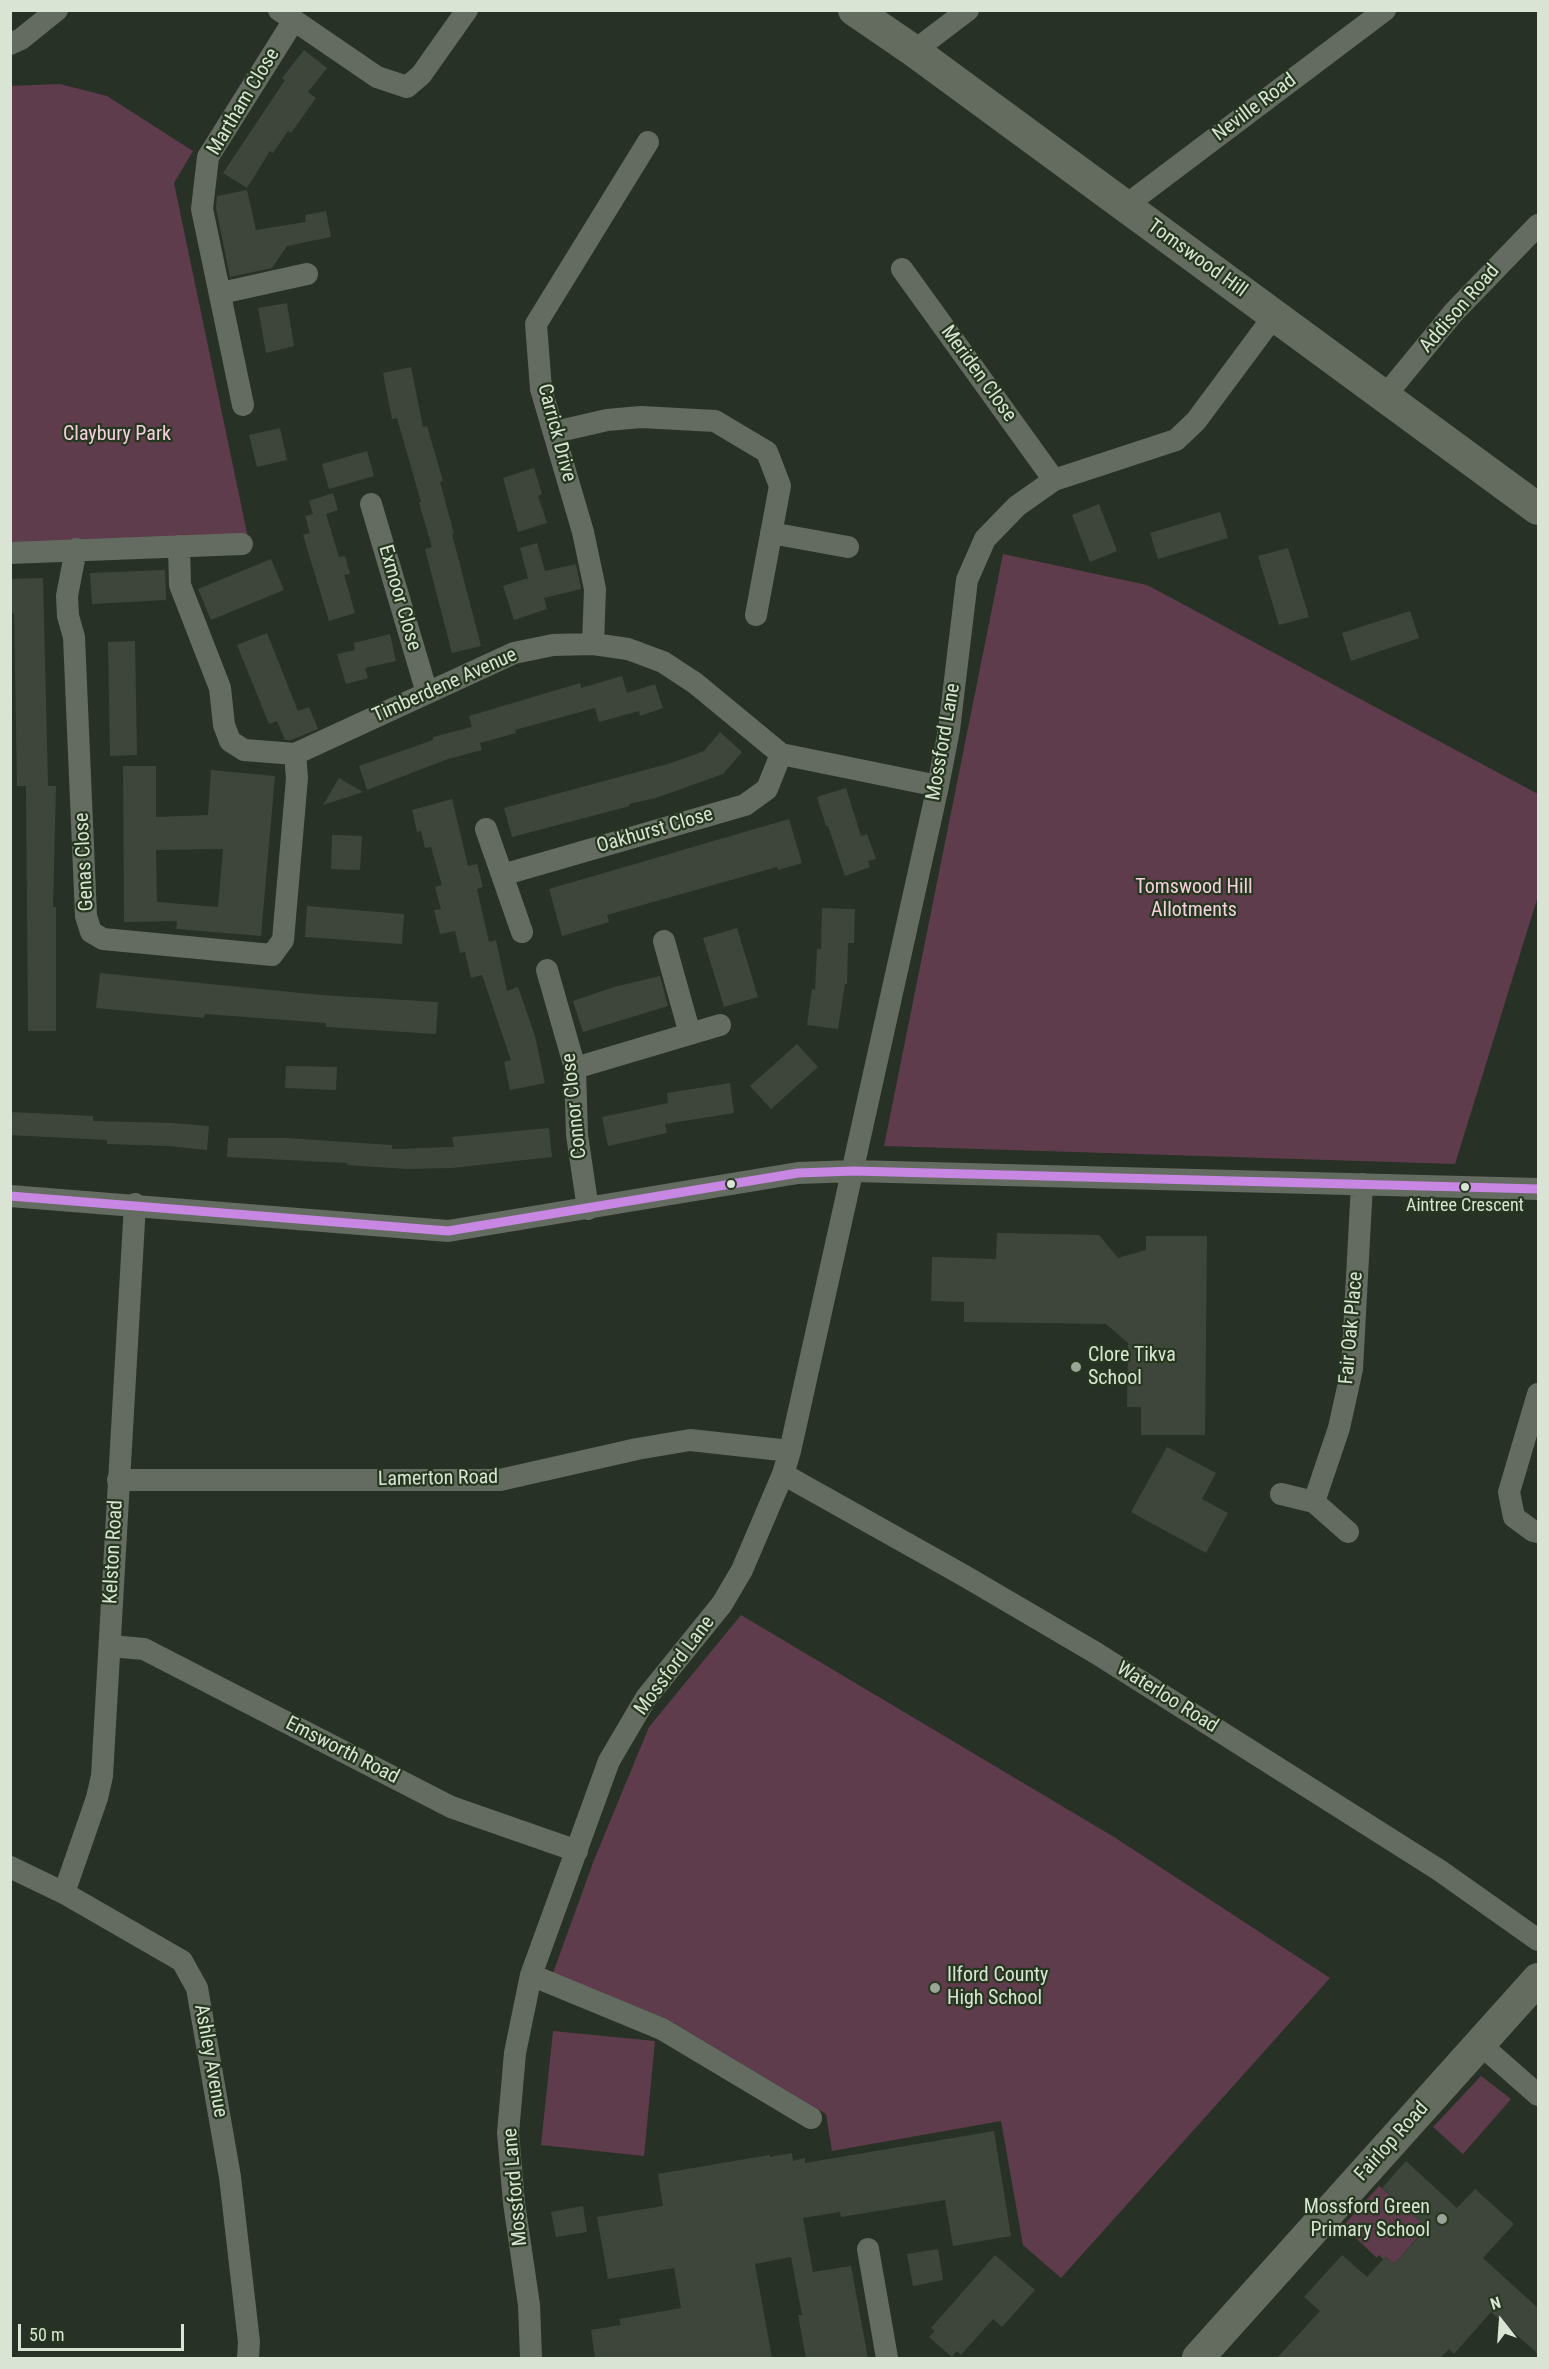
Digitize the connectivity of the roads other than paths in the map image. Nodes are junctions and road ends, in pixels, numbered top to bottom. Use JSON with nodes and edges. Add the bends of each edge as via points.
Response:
{"nodes":[{"id":1,"x":57,"y":10,"type":"edge"},
{"id":2,"x":467,"y":10,"type":"edge"},
{"id":3,"x":854,"y":10,"type":"edge"},
{"id":4,"x":968,"y":10,"type":"edge"},
{"id":5,"x":1385,"y":10,"type":"edge"},
{"id":6,"x":286,"y":15,"type":"edge"},
{"id":7,"x":10,"y":44,"type":"edge"},
{"id":8,"x":914,"y":51,"type":"junction"},
{"id":9,"x":648,"y":142,"type":"dead end"},
{"id":10,"x":1125,"y":206,"type":"junction"},
{"id":11,"x":1539,"y":225,"type":"edge"},
{"id":12,"x":902,"y":269,"type":"dead end"},
{"id":13,"x":307,"y":274,"type":"dead end"},
{"id":14,"x":221,"y":293,"type":"junction"},
{"id":15,"x":1274,"y":316,"type":"junction"},
{"id":16,"x":1385,"y":396,"type":"junction"},
{"id":17,"x":243,"y":405,"type":"dead end"},
{"id":18,"x":555,"y":432,"type":"junction"},
{"id":19,"x":1054,"y":480,"type":"junction"},
{"id":20,"x":371,"y":504,"type":"dead end"},
{"id":21,"x":1539,"y":509,"type":"edge"},
{"id":22,"x":771,"y":533,"type":"junction"},
{"id":23,"x":242,"y":544,"type":"dead end"},
{"id":24,"x":179,"y":546,"type":"junction"},
{"id":25,"x":848,"y":547,"type":"dead end"},
{"id":26,"x":76,"y":549,"type":"junction"},
{"id":27,"x":10,"y":553,"type":"edge"},
{"id":28,"x":756,"y":615,"type":"dead end"},
{"id":29,"x":593,"y":644,"type":"junction"},
{"id":30,"x":427,"y":693,"type":"junction"},
{"id":31,"x":295,"y":754,"type":"junction"},
{"id":32,"x":781,"y":754,"type":"junction"},
{"id":33,"x":938,"y":786,"type":"junction"},
{"id":34,"x":486,"y":829,"type":"dead end"},
{"id":35,"x":502,"y":875,"type":"junction"},
{"id":36,"x":522,"y":932,"type":"dead end"},
{"id":37,"x":664,"y":941,"type":"dead end"},
{"id":38,"x":547,"y":970,"type":"dead end"},
{"id":39,"x":720,"y":1025,"type":"dead end"},
{"id":40,"x":690,"y":1034,"type":"junction"},
{"id":41,"x":575,"y":1068,"type":"junction"},
{"id":42,"x":854,"y":1171,"type":"junction"},
{"id":43,"x":1362,"y":1184,"type":"junction"},
{"id":44,"x":1539,"y":1189,"type":"edge"},
{"id":45,"x":10,"y":1196,"type":"edge"},
{"id":46,"x":135,"y":1204,"type":"junction"},
{"id":47,"x":588,"y":1209,"type":"junction"},
{"id":48,"x":1539,"y":1394,"type":"edge"},
{"id":49,"x":790,"y":1451,"type":"junction"},
{"id":50,"x":783,"y":1474,"type":"junction"},
{"id":51,"x":118,"y":1479,"type":"junction"},
{"id":52,"x":1281,"y":1494,"type":"dead end"},
{"id":53,"x":1314,"y":1502,"type":"junction"},
{"id":54,"x":1348,"y":1532,"type":"dead end"},
{"id":55,"x":1539,"y":1532,"type":"edge"},
{"id":56,"x":110,"y":1646,"type":"junction"},
{"id":57,"x":577,"y":1851,"type":"junction"},
{"id":58,"x":10,"y":1867,"type":"edge"},
{"id":59,"x":64,"y":1893,"type":"junction"},
{"id":60,"x":1539,"y":1940,"type":"edge"},
{"id":61,"x":531,"y":1975,"type":"junction"},
{"id":62,"x":1539,"y":1979,"type":"edge"},
{"id":63,"x":1480,"y":2044,"type":"junction"},
{"id":64,"x":1539,"y":2095,"type":"edge"},
{"id":65,"x":811,"y":2118,"type":"dead end"},
{"id":66,"x":868,"y":2249,"type":"dead end"},
{"id":67,"x":248,"y":2358,"type":"edge"},
{"id":68,"x":531,"y":2358,"type":"edge"},
{"id":69,"x":887,"y":2358,"type":"edge"},
{"id":70,"x":1198,"y":2358,"type":"edge"}],
"edges":[{"from":1,"to":7,"type":"street"},
{"from":2,"to":6,"type":"street","via":[[421,75],[407,87],[377,77]]},
{"from":3,"to":8,"type":"street","name":"Tomswood Hill"},
{"from":4,"to":8,"type":"street"},
{"from":5,"to":10,"type":"street","name":"Neville Road"},
{"from":6,"to":14,"type":"street","name":"Martham Close","via":[[208,157],[202,209]]},
{"from":8,"to":10,"type":"street","name":"Tomswood Hill"},
{"from":9,"to":18,"type":"street","name":"Carrick Drive","via":[[536,324],[541,389]]},
{"from":10,"to":15,"type":"street","name":"Tomswood Hill"},
{"from":11,"to":16,"type":"street","name":"Addison Road","via":[[1454,312]]},
{"from":12,"to":19,"type":"street","name":"Meriden Close"},
{"from":13,"to":14,"type":"street"},
{"from":14,"to":17,"type":"street","name":"Martham Close"},
{"from":15,"to":16,"type":"street","name":"Tomswood Hill"},
{"from":15,"to":19,"type":"street","name":"Mossford Lane","via":[[1196,421],[1176,440]]},
{"from":16,"to":21,"type":"street","name":"Tomswood Hill"},
{"from":18,"to":22,"type":"street","via":[[641,417],[715,421],[767,452],[780,486]]},
{"from":18,"to":29,"type":"street","name":"Carrick Drive","via":[[595,589]]},
{"from":19,"to":33,"type":"street","name":"Mossford Lane","via":[[1017,506],[985,539],[967,580],[949,730]]},
{"from":20,"to":30,"type":"street","name":"Exmoor Close"},
{"from":22,"to":25,"type":"street"},
{"from":22,"to":28,"type":"street"},
{"from":23,"to":24,"type":"street"},
{"from":24,"to":26,"type":"street"},
{"from":24,"to":31,"type":"street","name":"Timberdene Avenue","via":[[180,585],[219,688],[230,741],[244,750]]},
{"from":26,"to":27,"type":"street"},
{"from":26,"to":31,"type":"street","name":"Genas Close","via":[[67,596],[74,637],[86,916],[91,932],[103,939],[272,955],[283,940],[297,778]]},
{"from":29,"to":30,"type":"street","name":"Timberdene Avenue","via":[[553,645],[514,653]]},
{"from":29,"to":32,"type":"street","name":"Timberdene Avenue","via":[[628,649],[663,662],[695,683]]},
{"from":30,"to":31,"type":"street","name":"Timberdene Avenue"},
{"from":32,"to":33,"type":"street","name":"Timberdene Avenue"},
{"from":32,"to":35,"type":"street","name":"Oakhurst Close","via":[[767,789],[745,805]]},
{"from":33,"to":42,"type":"street","name":"Mossford Lane"},
{"from":34,"to":35,"type":"street"},
{"from":35,"to":36,"type":"street"},
{"from":37,"to":40,"type":"street"},
{"from":38,"to":41,"type":"street","name":"Connor Close"},
{"from":39,"to":40,"type":"street"},
{"from":40,"to":41,"type":"street"},
{"from":41,"to":47,"type":"street","name":"Connor Close","via":[[577,1135]]},
{"from":42,"to":43,"type":"street"},
{"from":42,"to":47,"type":"street","via":[[798,1173]]},
{"from":42,"to":49,"type":"street","name":"Mossford Lane"},
{"from":43,"to":44,"type":"street"},
{"from":43,"to":53,"type":"street","name":"Fair Oak Place","via":[[1352,1369],[1339,1428]]},
{"from":45,"to":46,"type":"street"},
{"from":46,"to":47,"type":"street","via":[[448,1231]]},
{"from":46,"to":51,"type":"street","name":"Kelston Road"},
{"from":48,"to":55,"type":"street","via":[[1509,1492],[1514,1517]]},
{"from":49,"to":50,"type":"street","name":"Mossford Lane"},
{"from":49,"to":51,"type":"street","name":"Lamerton Road","via":[[690,1440],[500,1480]]},
{"from":50,"to":57,"type":"street","name":"Mossford Lane","via":[[742,1570],[722,1604],[646,1698],[609,1761]]},
{"from":50,"to":60,"type":"street","name":"Waterloo Road","via":[[1096,1653],[1439,1870]]},
{"from":51,"to":56,"type":"street","name":"Kelston Road"},
{"from":52,"to":53,"type":"street"},
{"from":53,"to":54,"type":"street"},
{"from":56,"to":57,"type":"street","name":"Emsworth Road","via":[[144,1649],[452,1807]]},
{"from":56,"to":59,"type":"street","name":"Kelston Road","via":[[102,1776]]},
{"from":57,"to":61,"type":"street","name":"Mossford Lane"},
{"from":58,"to":59,"type":"street","name":"Ashley Avenue"},
{"from":59,"to":67,"type":"street","name":"Ashley Avenue","via":[[182,1961],[196,1988],[230,2177]]},
{"from":61,"to":65,"type":"street","via":[[662,2029]]},
{"from":61,"to":68,"type":"street","name":"Mossford Lane","via":[[515,2053],[508,2133],[529,2305]]},
{"from":62,"to":63,"type":"street","name":"Fairlop Road"},
{"from":63,"to":64,"type":"street"},
{"from":63,"to":70,"type":"street","name":"Fairlop Road"},
{"from":66,"to":69,"type":"street"}]}
